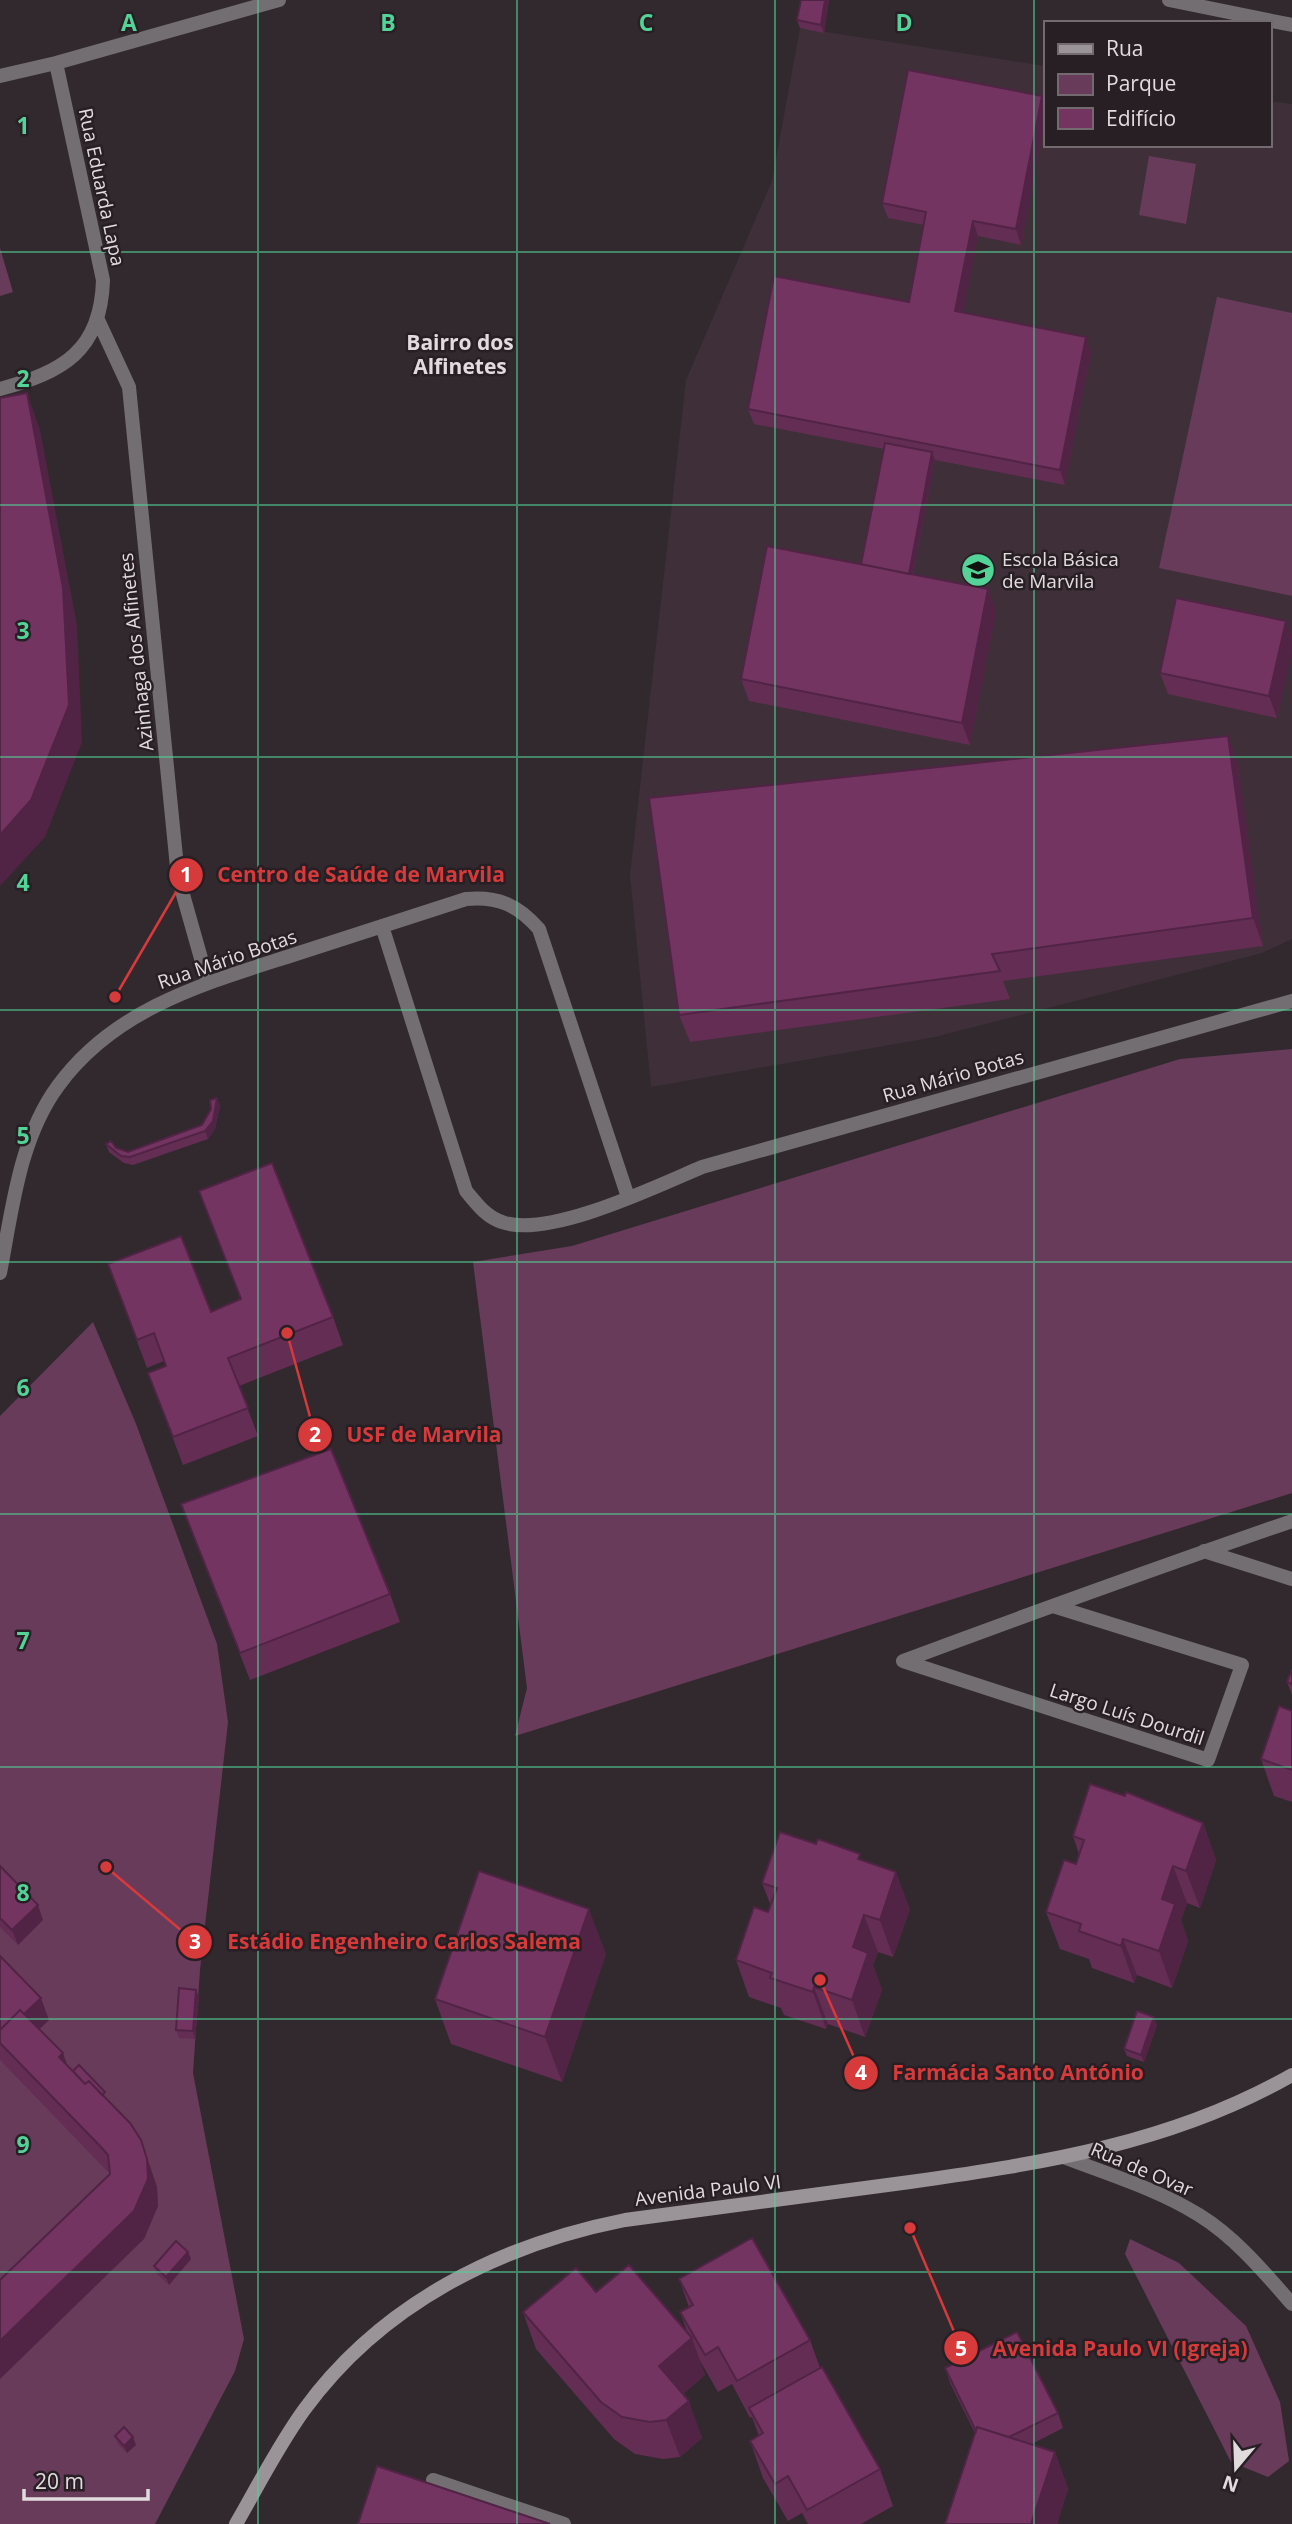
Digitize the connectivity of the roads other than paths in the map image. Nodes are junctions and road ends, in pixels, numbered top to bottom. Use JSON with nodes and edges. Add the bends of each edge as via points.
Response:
{"nodes":[{"id":1,"x":279,"y":0,"type":"edge"},
{"id":2,"x":1169,"y":0,"type":"edge"},
{"id":3,"x":1292,"y":25,"type":"edge"},
{"id":4,"x":56,"y":64,"type":"junction"},
{"id":5,"x":0,"y":76,"type":"edge"},
{"id":6,"x":98,"y":320,"type":"junction"},
{"id":7,"x":0,"y":389,"type":"edge"},
{"id":8,"x":382,"y":926,"type":"junction"},
{"id":9,"x":208,"y":983,"type":"junction"},
{"id":10,"x":1292,"y":1001,"type":"edge"},
{"id":11,"x":628,"y":1197,"type":"junction"},
{"id":12,"x":0,"y":1273,"type":"edge"},
{"id":13,"x":1292,"y":1521,"type":"edge"},
{"id":14,"x":1204,"y":1551,"type":"junction"},
{"id":15,"x":1292,"y":1579,"type":"edge"},
{"id":16,"x":1053,"y":1606,"type":"junction"},
{"id":17,"x":1292,"y":2075,"type":"edge"},
{"id":18,"x":1066,"y":2158,"type":"junction"},
{"id":19,"x":1292,"y":2304,"type":"edge"},
{"id":20,"x":433,"y":2480,"type":"dead end"},
{"id":21,"x":236,"y":2524,"type":"edge"},
{"id":22,"x":564,"y":2524,"type":"edge"}],
"edges":[{"from":1,"to":4,"type":"street"},
{"from":2,"to":3,"type":"street"},
{"from":4,"to":5,"type":"street"},
{"from":4,"to":6,"type":"street","name":"Rua Eduarda Lapa","via":[[103,280]]},
{"from":6,"to":7,"type":"street","name":"Rua Eduarda Lapa","via":[[77,354],[61,368]]},
{"from":6,"to":9,"type":"street","name":"Azinhaga dos Alfinetes","via":[[129,387],[178,877]]},
{"from":8,"to":9,"type":"street","name":"Rua Mário Botas"},
{"from":8,"to":11,"type":"street","name":"Rua Mário Botas","via":[[485,897],[512,905],[539,929]]},
{"from":8,"to":11,"type":"street","name":"Rua Mário Botas","via":[[466,1191],[479,1208],[502,1222],[542,1226]]},
{"from":9,"to":12,"type":"street","name":"Rua Mário Botas","via":[[129,1018],[78,1062],[56,1088],[24,1157]]},
{"from":10,"to":11,"type":"street","name":"Rua Mário Botas","via":[[702,1167]]},
{"from":13,"to":14,"type":"street","name":"Largo Luís Dourdil"},
{"from":14,"to":15,"type":"street"},
{"from":14,"to":16,"type":"street","name":"Largo Luís Dourdil"},
{"from":16,"to":16,"type":"street","name":"Largo Luís Dourdil","via":[[903,1661],[1208,1760],[1242,1665]]},
{"from":17,"to":18,"type":"main road","name":"Avenida Paulo VI","via":[[1224,2110],[1174,2129]]},
{"from":18,"to":19,"type":"street","name":"Rua de Ovar","via":[[1170,2199],[1200,2216],[1229,2238]]},
{"from":18,"to":21,"type":"main road","name":"Avenida Paulo VI","via":[[625,2220],[501,2255],[418,2302],[357,2350],[306,2408]]},
{"from":20,"to":22,"type":"street"}]}
